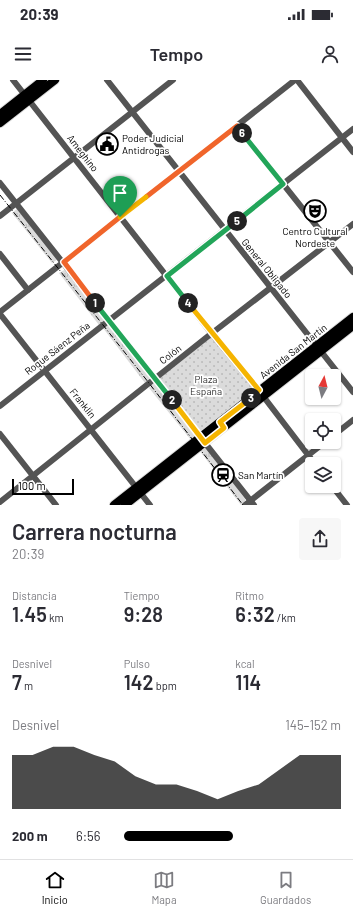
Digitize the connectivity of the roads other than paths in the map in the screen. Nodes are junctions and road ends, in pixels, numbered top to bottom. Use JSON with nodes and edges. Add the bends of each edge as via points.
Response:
{"nodes":[{"id":1,"x":13,"y":80,"type":"edge"},
{"id":2,"x":43,"y":80,"type":"edge"},
{"id":3,"x":55,"y":80,"type":"edge"},
{"id":4,"x":106,"y":80,"type":"edge"},
{"id":5,"x":173,"y":80,"type":"edge"},
{"id":6,"x":296,"y":80,"type":"edge"},
{"id":7,"x":27,"y":97,"type":"junction"},
{"id":8,"x":132,"y":112,"type":"junction"},
{"id":9,"x":0,"y":114,"type":"edge"},
{"id":10,"x":0,"y":123,"type":"edge"},
{"id":11,"x":237,"y":126,"type":"junction"},
{"id":12,"x":353,"y":128,"type":"edge"},
{"id":13,"x":342,"y":137,"type":"junction"},
{"id":14,"x":353,"y":152,"type":"edge"},
{"id":15,"x":74,"y":158,"type":"junction"},
{"id":16,"x":179,"y":171,"type":"junction"},
{"id":17,"x":0,"y":183,"type":"edge"},
{"id":18,"x":283,"y":184,"type":"junction"},
{"id":19,"x":16,"y":203,"type":"junction"},
{"id":20,"x":0,"y":216,"type":"edge"},
{"id":21,"x":120,"y":217,"type":"junction"},
{"id":22,"x":353,"y":224,"type":"edge"},
{"id":23,"x":225,"y":231,"type":"junction"},
{"id":24,"x":330,"y":243,"type":"junction"},
{"id":25,"x":0,"y":254,"type":"edge"},
{"id":26,"x":64,"y":262,"type":"junction"},
{"id":27,"x":353,"y":272,"type":"edge"},
{"id":28,"x":167,"y":276,"type":"junction"},
{"id":29,"x":271,"y":288,"type":"junction"},
{"id":30,"x":28,"y":290,"type":"junction"},
{"id":31,"x":0,"y":313,"type":"edge"},
{"id":32,"x":353,"y":317,"type":"edge"},
{"id":33,"x":109,"y":320,"type":"junction"},
{"id":34,"x":353,"y":326,"type":"edge"},
{"id":35,"x":212,"y":334,"type":"junction"},
{"id":36,"x":318,"y":348,"type":"junction"},
{"id":37,"x":44,"y":371,"type":"junction"},
{"id":38,"x":155,"y":379,"type":"junction"},
{"id":39,"x":353,"y":392,"type":"edge"},
{"id":40,"x":261,"y":393,"type":"junction"},
{"id":41,"x":0,"y":406,"type":"edge"},
{"id":42,"x":353,"y":420,"type":"edge"},
{"id":43,"x":91,"y":429,"type":"junction"},
{"id":44,"x":341,"y":429,"type":"edge"},
{"id":45,"x":0,"y":434,"type":"edge"},
{"id":46,"x":203,"y":440,"type":"junction"},
{"id":47,"x":315,"y":449,"type":"edge"},
{"id":48,"x":307,"y":455,"type":"junction"},
{"id":49,"x":33,"y":476,"type":"junction"},
{"id":50,"x":139,"y":490,"type":"junction"},
{"id":51,"x":338,"y":493,"type":"edge"},
{"id":52,"x":0,"y":502,"type":"edge"},
{"id":53,"x":252,"y":503,"type":"edge"},
{"id":54,"x":56,"y":505,"type":"edge"},
{"id":55,"x":114,"y":505,"type":"edge"},
{"id":56,"x":125,"y":505,"type":"edge"},
{"id":57,"x":150,"y":505,"type":"edge"},
{"id":58,"x":245,"y":505,"type":"edge"},
{"id":59,"x":347,"y":505,"type":"edge"}],
"edges":[{"from":1,"to":7,"type":"street","name":"Ameghino"},
{"from":2,"to":7,"type":"main road"},
{"from":3,"to":7,"type":"main road"},
{"from":4,"to":8,"type":"street","name":"General Obligado"},
{"from":5,"to":8,"type":"street"},
{"from":6,"to":11,"type":"street"},
{"from":6,"to":13,"type":"street"},
{"from":7,"to":9,"type":"main road"},
{"from":7,"to":10,"type":"main road"},
{"from":7,"to":15,"type":"street","name":"Ameghino"},
{"from":8,"to":15,"type":"street"},
{"from":8,"to":16,"type":"street","name":"General Obligado"},
{"from":11,"to":16,"type":"street"},
{"from":11,"to":18,"type":"street"},
{"from":12,"to":13,"type":"street","name":"Roque Sáenz Peña"},
{"from":13,"to":14,"type":"street"},
{"from":13,"to":18,"type":"street","name":"Roque Sáenz Peña"},
{"from":15,"to":19,"type":"street"},
{"from":15,"to":21,"type":"street","name":"Ameghino"},
{"from":16,"to":21,"type":"street"},
{"from":16,"to":23,"type":"street","name":"General Obligado"},
{"from":17,"to":19,"type":"street"},
{"from":18,"to":23,"type":"street","name":"Roque Sáenz Peña"},
{"from":18,"to":24,"type":"street"},
{"from":19,"to":20,"type":"street"},
{"from":19,"to":26,"type":"street"},
{"from":21,"to":26,"type":"street"},
{"from":21,"to":28,"type":"street","name":"Ameghino"},
{"from":22,"to":24,"type":"street","name":"Colón"},
{"from":23,"to":28,"type":"street","name":"Roque Sáenz Peña"},
{"from":23,"to":29,"type":"street","name":"General Obligado"},
{"from":24,"to":27,"type":"street"},
{"from":24,"to":29,"type":"street","name":"Colón"},
{"from":25,"to":30,"type":"street"},
{"from":26,"to":30,"type":"street"},
{"from":26,"to":33,"type":"street"},
{"from":28,"to":33,"type":"street","name":"Roque Sáenz Peña"},
{"from":28,"to":35,"type":"street","name":"Ameghino"},
{"from":29,"to":35,"type":"street","name":"Colón"},
{"from":29,"to":36,"type":"street","name":"General Obligado"},
{"from":30,"to":31,"type":"street"},
{"from":31,"to":37,"type":"street","name":"Franklin"},
{"from":32,"to":36,"type":"main road","name":"Avenida San Martín"},
{"from":33,"to":37,"type":"street","name":"Roque Sáenz Peña"},
{"from":33,"to":38,"type":"street"},
{"from":34,"to":36,"type":"main road","name":"Avenida San Martín"},
{"from":35,"to":38,"type":"street","name":"Colón"},
{"from":35,"to":40,"type":"street","name":"Ameghino"},
{"from":36,"to":39,"type":"street","name":"General Obligado"},
{"from":36,"to":40,"type":"main road","name":"Avenida San Martín"},
{"from":37,"to":41,"type":"street","name":"Roque Sáenz Peña"},
{"from":37,"to":43,"type":"street","name":"Franklin"},
{"from":38,"to":43,"type":"street","name":"Colón"},
{"from":38,"to":46,"type":"street"},
{"from":40,"to":46,"type":"main road","name":"Avenida San Martín"},
{"from":40,"to":48,"type":"street","name":"Ameghino"},
{"from":42,"to":44,"type":"street"},
{"from":43,"to":49,"type":"street","name":"Colón"},
{"from":43,"to":50,"type":"street","name":"Franklin"},
{"from":45,"to":49,"type":"street"},
{"from":46,"to":50,"type":"main road","name":"Avenida San Martín"},
{"from":46,"to":53,"type":"street"},
{"from":47,"to":48,"type":"street"},
{"from":48,"to":53,"type":"street"},
{"from":49,"to":52,"type":"street","name":"Colón"},
{"from":49,"to":54,"type":"street"},
{"from":50,"to":55,"type":"main road","name":"Avenida San Martín"},
{"from":50,"to":56,"type":"main road","name":"Avenida San Martín"},
{"from":50,"to":57,"type":"street","name":"Franklin"},
{"from":51,"to":59,"type":"street"},
{"from":53,"to":58,"type":"street"}]}
